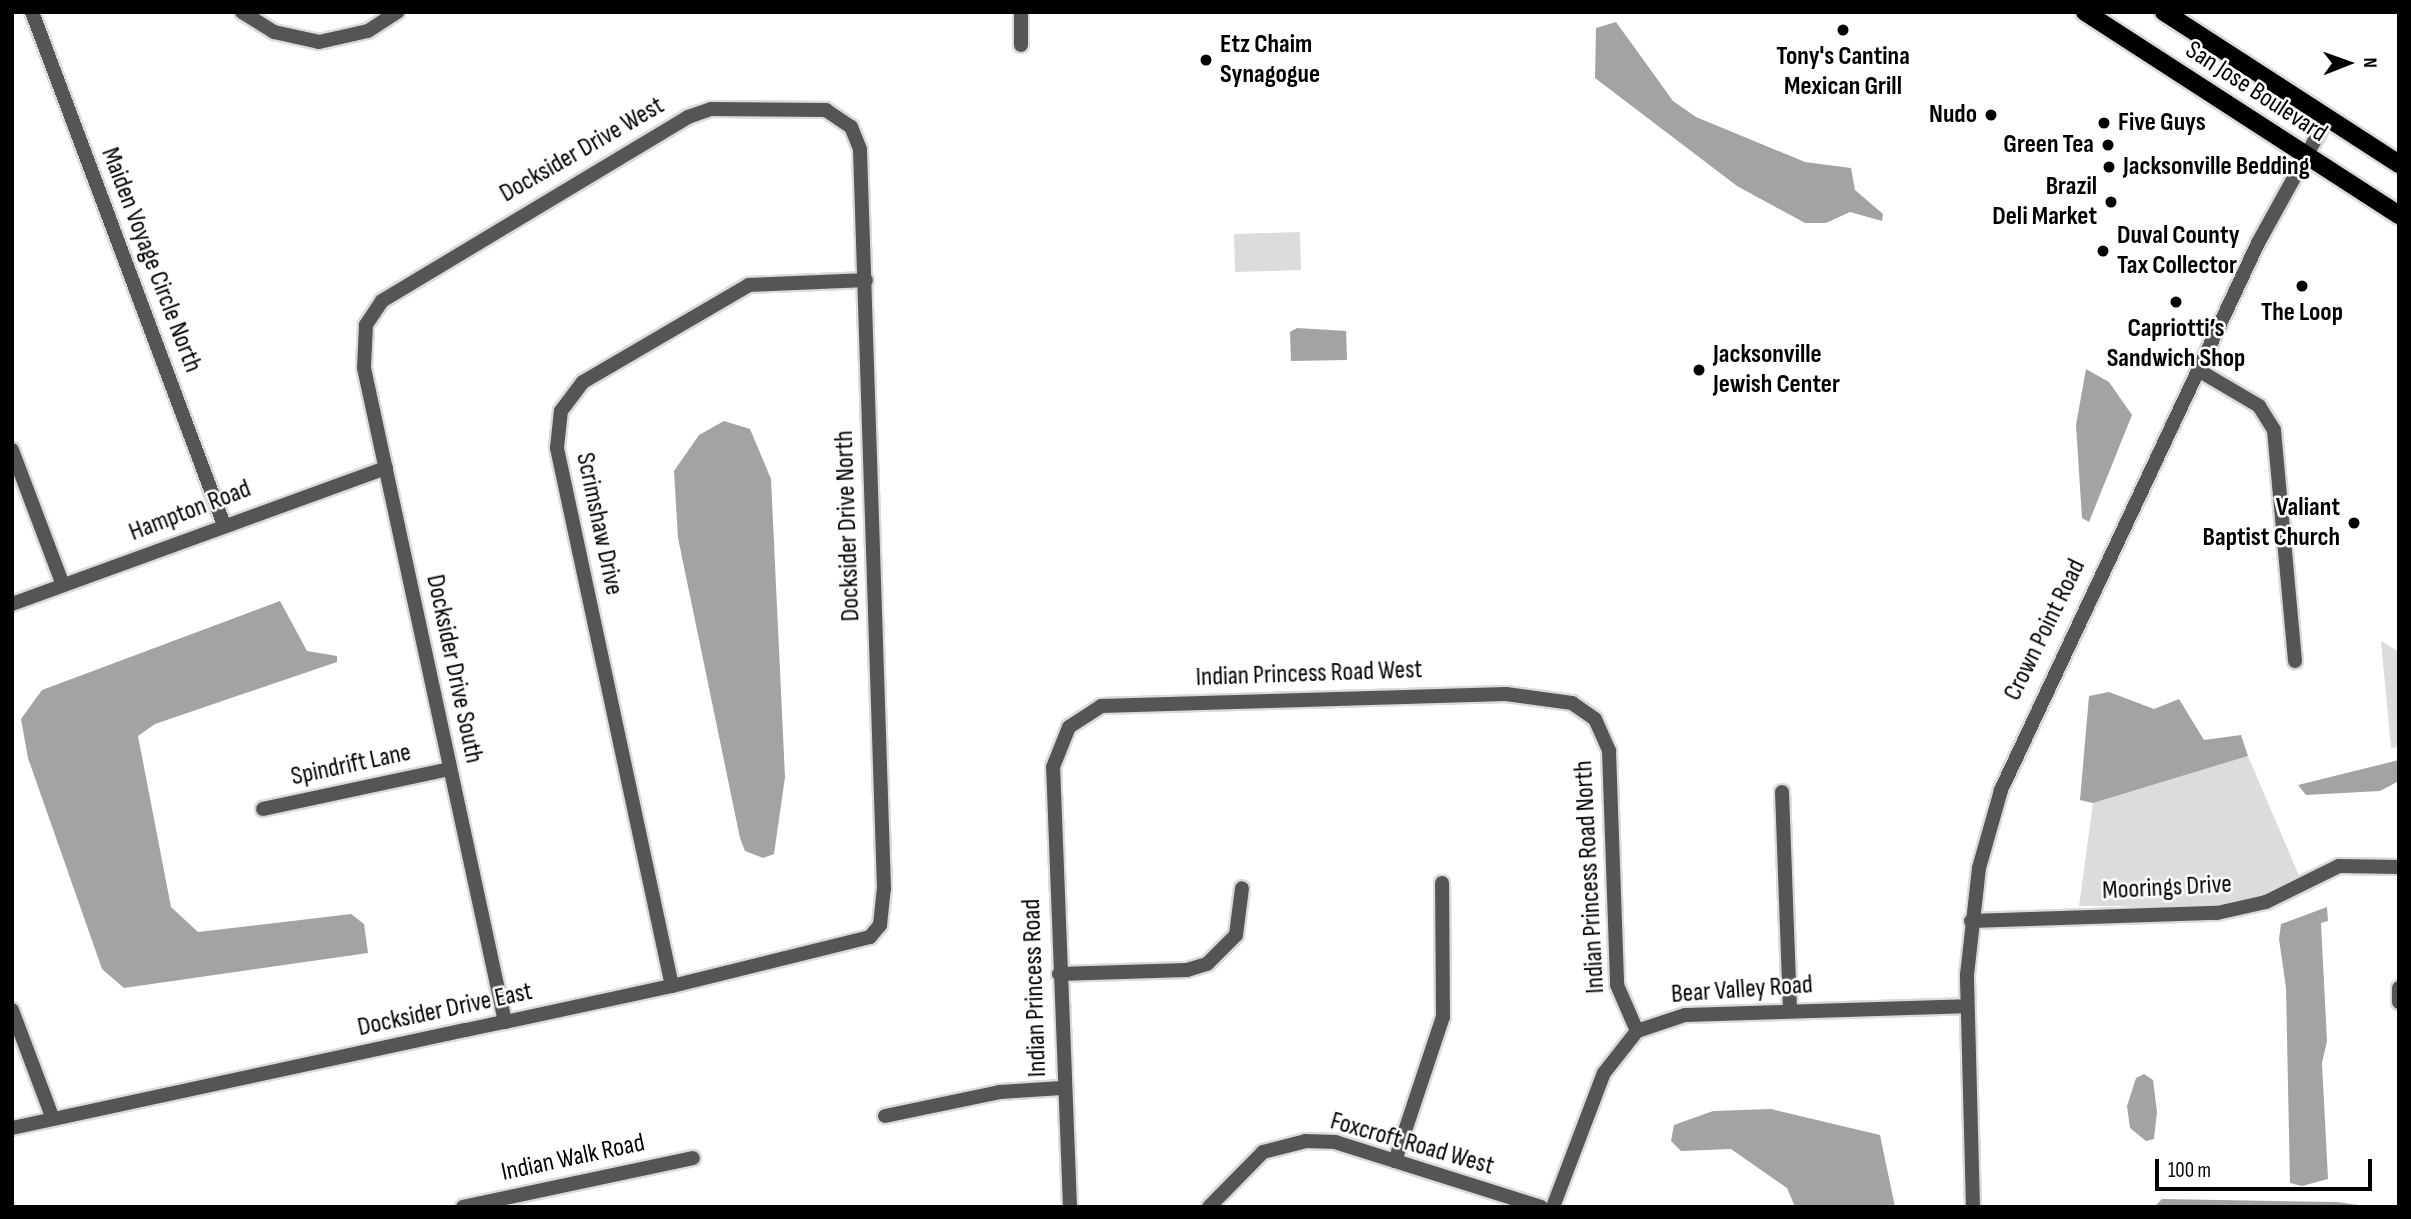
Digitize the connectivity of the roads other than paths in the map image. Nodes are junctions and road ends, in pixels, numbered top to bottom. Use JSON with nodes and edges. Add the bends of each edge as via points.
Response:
{"nodes":[{"id":1,"x":32,"y":12,"type":"edge"},
{"id":2,"x":242,"y":12,"type":"edge"},
{"id":3,"x":397,"y":12,"type":"edge"},
{"id":4,"x":1021,"y":12,"type":"edge"},
{"id":5,"x":2085,"y":12,"type":"edge"},
{"id":6,"x":2164,"y":12,"type":"edge"},
{"id":7,"x":1021,"y":46,"type":"dead end"},
{"id":8,"x":2327,"y":118,"type":"junction"},
{"id":9,"x":851,"y":127,"type":"joint"},
{"id":10,"x":2304,"y":154,"type":"junction"},
{"id":11,"x":2399,"y":164,"type":"edge"},
{"id":12,"x":2399,"y":215,"type":"edge"},
{"id":13,"x":866,"y":279,"type":"junction"},
{"id":14,"x":366,"y":325,"type":"joint"},
{"id":15,"x":2198,"y":370,"type":"junction"},
{"id":16,"x":12,"y":450,"type":"edge"},
{"id":17,"x":386,"y":468,"type":"junction"},
{"id":18,"x":224,"y":525,"type":"junction"},
{"id":19,"x":63,"y":585,"type":"junction"},
{"id":20,"x":12,"y":604,"type":"edge"},
{"id":21,"x":2295,"y":661,"type":"dead end"},
{"id":22,"x":1595,"y":719,"type":"joint"},
{"id":23,"x":1053,"y":767,"type":"joint"},
{"id":24,"x":450,"y":769,"type":"junction"},
{"id":25,"x":1782,"y":792,"type":"dead end"},
{"id":26,"x":263,"y":809,"type":"dead end"},
{"id":27,"x":2399,"y":867,"type":"edge"},
{"id":28,"x":1442,"y":883,"type":"dead end"},
{"id":29,"x":1242,"y":888,"type":"dead end"},
{"id":30,"x":1971,"y":921,"type":"junction"},
{"id":31,"x":880,"y":925,"type":"joint"},
{"id":32,"x":1059,"y":974,"type":"junction"},
{"id":33,"x":672,"y":986,"type":"junction"},
{"id":34,"x":2399,"y":988,"type":"edge"},
{"id":35,"x":2399,"y":1002,"type":"edge"},
{"id":36,"x":1966,"y":1006,"type":"junction"},
{"id":37,"x":12,"y":1010,"type":"edge"},
{"id":38,"x":1790,"y":1010,"type":"junction"},
{"id":39,"x":505,"y":1022,"type":"junction"},
{"id":40,"x":1637,"y":1031,"type":"junction"},
{"id":41,"x":1062,"y":1088,"type":"junction"},
{"id":42,"x":885,"y":1116,"type":"dead end"},
{"id":43,"x":53,"y":1119,"type":"junction"},
{"id":44,"x":12,"y":1128,"type":"edge"},
{"id":45,"x":694,"y":1158,"type":"dead end"},
{"id":46,"x":1395,"y":1161,"type":"junction"},
{"id":47,"x":513,"y":1202,"type":"edge"},
{"id":48,"x":463,"y":1207,"type":"edge"},
{"id":49,"x":1070,"y":1207,"type":"edge"},
{"id":50,"x":1209,"y":1207,"type":"edge"},
{"id":51,"x":1541,"y":1207,"type":"edge"},
{"id":52,"x":1553,"y":1207,"type":"edge"},
{"id":53,"x":1973,"y":1207,"type":"edge"}],
"edges":[{"from":1,"to":18,"type":"street","name":"Maiden Voyage Circle North"},
{"from":2,"to":3,"type":"street","via":[[274,32],[319,42],[368,31]]},
{"from":4,"to":7,"type":"street"},
{"from":5,"to":10,"type":"main road","name":"San Jose Boulevard"},
{"from":6,"to":8,"type":"main road","name":"San Jose Boulevard"},
{"from":8,"to":10,"type":"street","name":"Crown Point Road"},
{"from":8,"to":11,"type":"main road","name":"San Jose Boulevard"},
{"from":9,"to":13,"type":"street","name":"Docksider Drive North","via":[[860,149]]},
{"from":9,"to":14,"type":"street","name":"Docksider Drive West","via":[[816,109],[711,109],[688,117],[382,300]]},
{"from":10,"to":12,"type":"main road","name":"San Jose Boulevard"},
{"from":10,"to":15,"type":"street","name":"Crown Point Road"},
{"from":13,"to":31,"type":"street","name":"Docksider Drive North"},
{"from":13,"to":33,"type":"street","name":"Scrimshaw Drive","via":[[749,285],[583,382],[561,411],[557,448]]},
{"from":14,"to":17,"type":"street","name":"Docksider Drive South","via":[[364,368]]},
{"from":15,"to":21,"type":"street","via":[[2259,406],[2274,430]]},
{"from":15,"to":30,"type":"street","name":"Crown Point Road","via":[[2021,735],[1984,848]]},
{"from":16,"to":19,"type":"street"},
{"from":17,"to":18,"type":"street","name":"Hampton Road"},
{"from":17,"to":24,"type":"street","name":"Docksider Drive South"},
{"from":18,"to":19,"type":"street","name":"Hampton Road"},
{"from":19,"to":20,"type":"street","name":"Hampton Road"},
{"from":22,"to":23,"type":"street","name":"Indian Princess Road West","via":[[1572,703],[1506,694],[1118,704],[1085,713],[1069,727]]},
{"from":22,"to":40,"type":"street","name":"Indian Princess Road North","via":[[1609,751],[1617,985]]},
{"from":23,"to":32,"type":"street","name":"Indian Princess Road"},
{"from":24,"to":26,"type":"street","name":"Spindrift Lane"},
{"from":24,"to":39,"type":"street","name":"Docksider Drive South"},
{"from":25,"to":38,"type":"street"},
{"from":27,"to":30,"type":"street","name":"Moorings Drive","via":[[2339,866],[2266,902],[2217,913]]},
{"from":28,"to":46,"type":"street","via":[[1443,1017]]},
{"from":29,"to":32,"type":"street","via":[[1236,935],[1207,964],[1187,970]]},
{"from":30,"to":36,"type":"street","name":"Crown Point Road"},
{"from":31,"to":33,"type":"street","name":"Docksider Drive East","via":[[857,944]]},
{"from":32,"to":41,"type":"street","name":"Indian Princess Road"},
{"from":33,"to":39,"type":"street","name":"Docksider Drive East"},
{"from":34,"to":35,"type":"street"},
{"from":36,"to":38,"type":"street","name":"Bear Valley Road"},
{"from":36,"to":53,"type":"street","name":"Crown Point Road"},
{"from":37,"to":43,"type":"street"},
{"from":38,"to":40,"type":"street","name":"Bear Valley Road","via":[[1685,1015]]},
{"from":39,"to":43,"type":"street","name":"Docksider Drive East"},
{"from":40,"to":52,"type":"street","via":[[1604,1073]]},
{"from":41,"to":42,"type":"street","via":[[1000,1092]]},
{"from":41,"to":49,"type":"street","name":"Indian Princess Road"},
{"from":43,"to":44,"type":"street","name":"Docksider Drive East"},
{"from":45,"to":47,"type":"street","name":"Indian Walk Road"},
{"from":46,"to":50,"type":"street","name":"Foxcroft Road West","via":[[1335,1142],[1283,1144],[1247,1164]]},
{"from":46,"to":51,"type":"street","name":"Foxcroft Road West"},
{"from":47,"to":48,"type":"street","name":"Indian Walk Road"}]}
